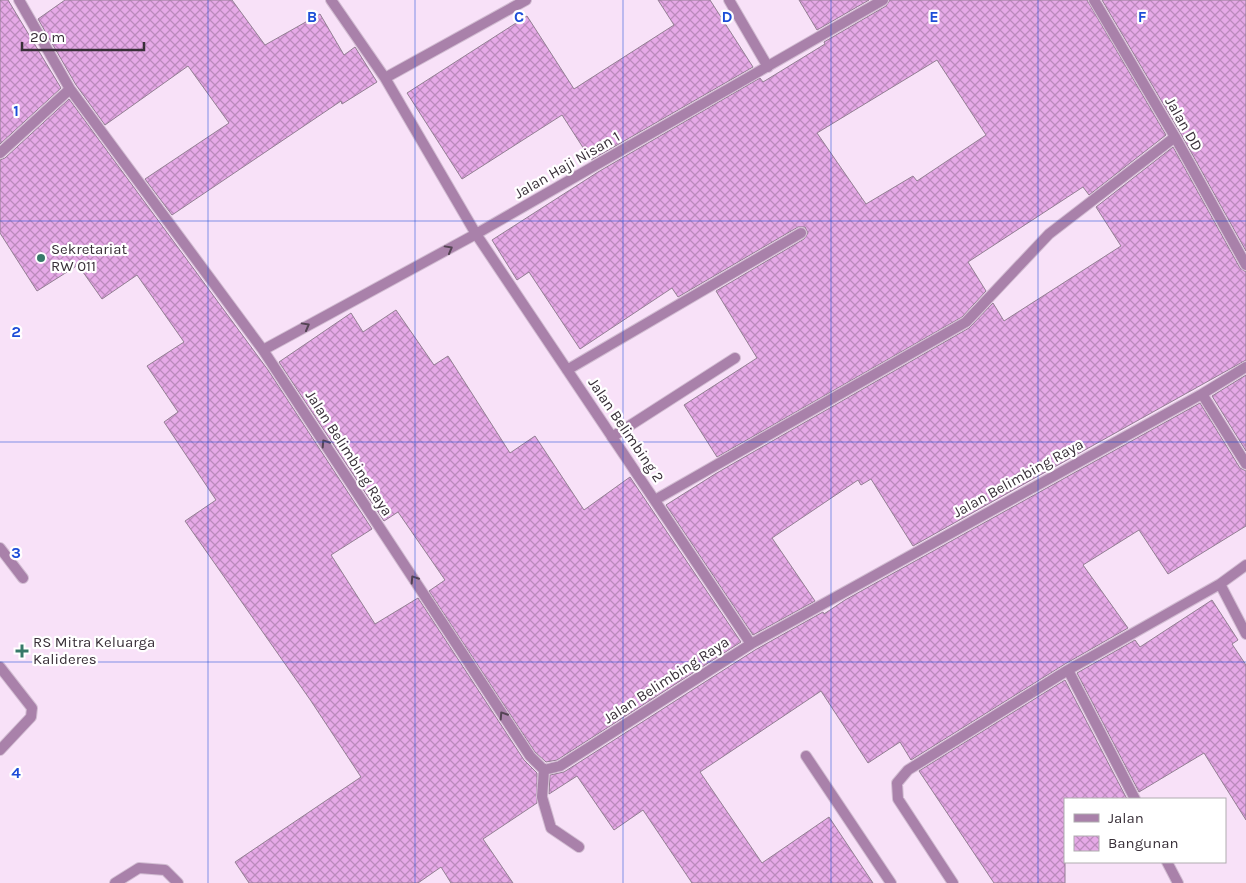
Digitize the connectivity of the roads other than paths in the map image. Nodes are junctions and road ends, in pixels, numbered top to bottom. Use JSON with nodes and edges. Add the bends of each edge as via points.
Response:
{"nodes":[{"id":1,"x":19,"y":0,"type":"edge"},
{"id":2,"x":331,"y":0,"type":"edge"},
{"id":3,"x":526,"y":0,"type":"edge"},
{"id":4,"x":729,"y":0,"type":"edge"},
{"id":5,"x":883,"y":0,"type":"edge"},
{"id":6,"x":1094,"y":0,"type":"edge"},
{"id":7,"x":768,"y":67,"type":"junction"},
{"id":8,"x":385,"y":78,"type":"junction"},
{"id":9,"x":70,"y":89,"type":"junction"},
{"id":10,"x":1175,"y":137,"type":"junction"},
{"id":11,"x":0,"y":153,"type":"edge"},
{"id":12,"x":801,"y":233,"type":"dead end"},
{"id":13,"x":476,"y":234,"type":"junction"},
{"id":14,"x":1246,"y":265,"type":"edge"},
{"id":15,"x":263,"y":350,"type":"junction"},
{"id":16,"x":735,"y":358,"type":"dead end"},
{"id":17,"x":1246,"y":367,"type":"edge"},
{"id":18,"x":567,"y":370,"type":"junction"},
{"id":19,"x":1202,"y":394,"type":"junction"},
{"id":20,"x":612,"y":437,"type":"junction"},
{"id":21,"x":1246,"y":464,"type":"edge"},
{"id":22,"x":655,"y":500,"type":"junction"},
{"id":23,"x":0,"y":548,"type":"edge"},
{"id":24,"x":1246,"y":565,"type":"edge"},
{"id":25,"x":23,"y":578,"type":"dead end"},
{"id":26,"x":1220,"y":584,"type":"junction"},
{"id":27,"x":1246,"y":634,"type":"edge"},
{"id":28,"x":751,"y":644,"type":"junction"},
{"id":29,"x":0,"y":667,"type":"edge"},
{"id":30,"x":1068,"y":670,"type":"junction"},
{"id":31,"x":0,"y":750,"type":"edge"},
{"id":32,"x":806,"y":756,"type":"dead end"},
{"id":33,"x":544,"y":770,"type":"junction"},
{"id":34,"x":1134,"y":798,"type":"edge"},
{"id":35,"x":578,"y":847,"type":"dead end"},
{"id":36,"x":1168,"y":863,"type":"edge"},
{"id":37,"x":115,"y":883,"type":"edge"},
{"id":38,"x":178,"y":883,"type":"edge"},
{"id":39,"x":891,"y":883,"type":"edge"},
{"id":40,"x":953,"y":883,"type":"edge"},
{"id":41,"x":1178,"y":883,"type":"edge"}],
"edges":[{"from":1,"to":9,"type":"street","name":"Jalan Belimbing Raya"},
{"from":2,"to":8,"type":"street","name":"Jalan Belimbing 2"},
{"from":3,"to":8,"type":"street"},
{"from":4,"to":7,"type":"street"},
{"from":5,"to":7,"type":"street","name":"Jalan Haji Nisan 1"},
{"from":6,"to":10,"type":"street","name":"Jalan DD"},
{"from":7,"to":13,"type":"street","name":"Jalan Haji Nisan 1"},
{"from":8,"to":13,"type":"street","name":"Jalan Belimbing 2"},
{"from":9,"to":11,"type":"street"},
{"from":9,"to":15,"type":"street","name":"Jalan Belimbing Raya"},
{"from":10,"to":14,"type":"street","name":"Jalan DD"},
{"from":10,"to":22,"type":"street","via":[[1049,234],[966,322]]},
{"from":12,"to":18,"type":"street"},
{"from":15,"to":13,"type":"street","name":"Jalan Haji Nisan 1","one_way":true},
{"from":13,"to":18,"type":"street","name":"Jalan Belimbing 2"},
{"from":33,"to":15,"type":"street","name":"Jalan Belimbing Raya","one_way":true,"via":[[530,756]]},
{"from":16,"to":20,"type":"street"},
{"from":17,"to":19,"type":"street","name":"Jalan Belimbing Raya"},
{"from":18,"to":20,"type":"street","name":"Jalan Belimbing 2"},
{"from":19,"to":21,"type":"street"},
{"from":19,"to":28,"type":"street","name":"Jalan Belimbing Raya"},
{"from":20,"to":22,"type":"street","name":"Jalan Belimbing 2"},
{"from":22,"to":28,"type":"street","name":"Jalan Belimbing 2"},
{"from":23,"to":25,"type":"street"},
{"from":24,"to":26,"type":"street"},
{"from":26,"to":27,"type":"street"},
{"from":26,"to":30,"type":"street"},
{"from":28,"to":33,"type":"street","name":"Jalan Belimbing Raya","via":[[560,766]]},
{"from":29,"to":31,"type":"street","via":[[32,708],[31,717]]},
{"from":30,"to":34,"type":"street"},
{"from":30,"to":40,"type":"street","via":[[908,770],[896,783],[898,799]]},
{"from":32,"to":39,"type":"street"},
{"from":33,"to":35,"type":"street","via":[[542,797],[551,828]]},
{"from":36,"to":41,"type":"street"},
{"from":37,"to":38,"type":"street","via":[[139,868],[164,870]]}]}
